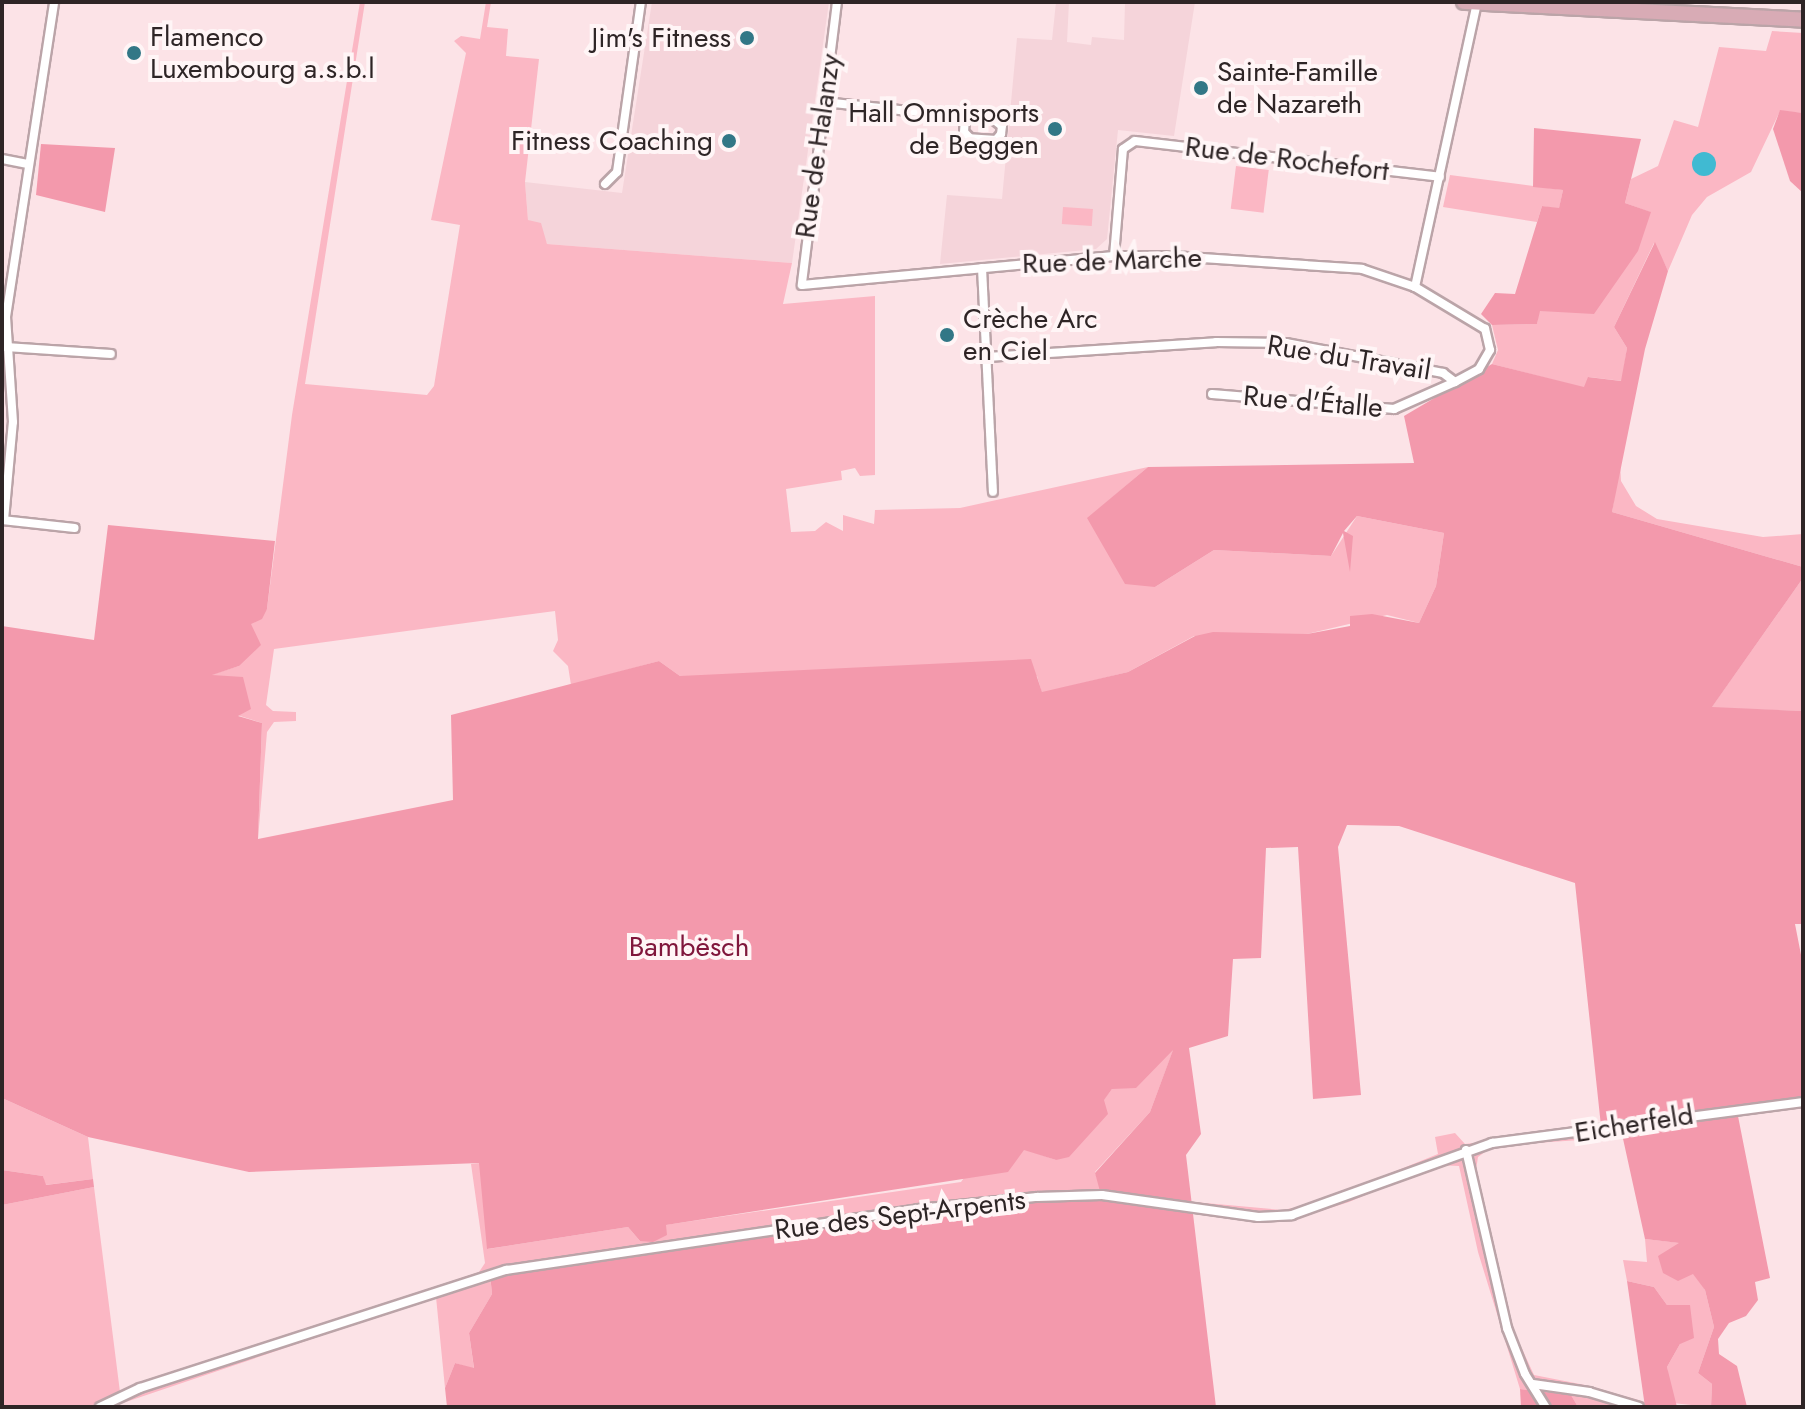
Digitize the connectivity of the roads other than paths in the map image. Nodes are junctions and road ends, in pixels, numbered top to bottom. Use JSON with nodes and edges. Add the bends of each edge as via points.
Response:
{"nodes":[{"id":1,"x":54,"y":2,"type":"edge"},
{"id":2,"x":641,"y":2,"type":"edge"},
{"id":3,"x":837,"y":2,"type":"edge"},
{"id":4,"x":1464,"y":2,"type":"edge"},
{"id":5,"x":1477,"y":3,"type":"edge"},
{"id":6,"x":1803,"y":20,"type":"edge"},
{"id":7,"x":824,"y":102,"type":"junction"},
{"id":8,"x":965,"y":117,"type":"junction"},
{"id":9,"x":2,"y":159,"type":"edge"},
{"id":10,"x":28,"y":164,"type":"junction"},
{"id":11,"x":1440,"y":177,"type":"junction"},
{"id":12,"x":605,"y":184,"type":"dead end"},
{"id":13,"x":1114,"y":256,"type":"junction"},
{"id":14,"x":982,"y":268,"type":"junction"},
{"id":15,"x":807,"y":287,"type":"joint"},
{"id":16,"x":1415,"y":287,"type":"junction"},
{"id":17,"x":6,"y":347,"type":"junction"},
{"id":18,"x":111,"y":354,"type":"dead end"},
{"id":19,"x":987,"y":357,"type":"junction"},
{"id":20,"x":1455,"y":382,"type":"junction"},
{"id":21,"x":1212,"y":394,"type":"dead end"},
{"id":22,"x":993,"y":492,"type":"dead end"},
{"id":23,"x":3,"y":520,"type":"edge"},
{"id":24,"x":75,"y":528,"type":"dead end"},
{"id":25,"x":1803,"y":1102,"type":"edge"},
{"id":26,"x":1466,"y":1150,"type":"junction"},
{"id":27,"x":1533,"y":1384,"type":"junction"},
{"id":28,"x":100,"y":1407,"type":"edge"},
{"id":29,"x":1546,"y":1407,"type":"edge"},
{"id":30,"x":1639,"y":1407,"type":"edge"}],
"edges":[{"from":1,"to":10,"type":"street"},
{"from":2,"to":12,"type":"street","via":[[617,172]]},
{"from":3,"to":7,"type":"street","name":"Rue de Halanzy"},
{"from":4,"to":5,"type":"main road"},
{"from":5,"to":6,"type":"main road"},
{"from":5,"to":11,"type":"street"},
{"from":7,"to":8,"type":"street"},
{"from":7,"to":15,"type":"street","name":"Rue de Halanzy","via":[[799,281]]},
{"from":8,"to":8,"type":"street","via":[[964,132],[970,138],[996,140],[1001,134],[1002,126],[993,119]]},
{"from":9,"to":10,"type":"street"},
{"from":10,"to":17,"type":"street"},
{"from":11,"to":13,"type":"street","name":"Rue de Rochefort","via":[[1135,141],[1123,149]]},
{"from":11,"to":16,"type":"street"},
{"from":13,"to":14,"type":"street","name":"Rue de Marche"},
{"from":13,"to":16,"type":"street","name":"Rue de Marche","via":[[1306,263],[1383,274]]},
{"from":14,"to":15,"type":"street","name":"Rue de Marche"},
{"from":14,"to":19,"type":"street"},
{"from":16,"to":20,"type":"street","name":"Rue du Travail","via":[[1477,321],[1489,339],[1486,360]]},
{"from":17,"to":18,"type":"street"},
{"from":17,"to":23,"type":"street","via":[[13,422]]},
{"from":19,"to":20,"type":"street","name":"Rue du Travail","via":[[1216,342],[1286,343],[1443,373]]},
{"from":19,"to":22,"type":"street"},
{"from":20,"to":21,"type":"street","name":"Rue d'Étalle","via":[[1394,409]]},
{"from":23,"to":24,"type":"street"},
{"from":25,"to":26,"type":"street","name":"Eicherfeld","via":[[1689,1114]]},
{"from":26,"to":27,"type":"street","via":[[1507,1328]]},
{"from":26,"to":28,"type":"street","name":"Rue des Sept-Arpents","via":[[1292,1215],[1258,1217],[1102,1195],[1037,1197],[918,1209],[506,1270],[140,1388]]},
{"from":27,"to":29,"type":"street"},
{"from":27,"to":30,"type":"street"}]}
